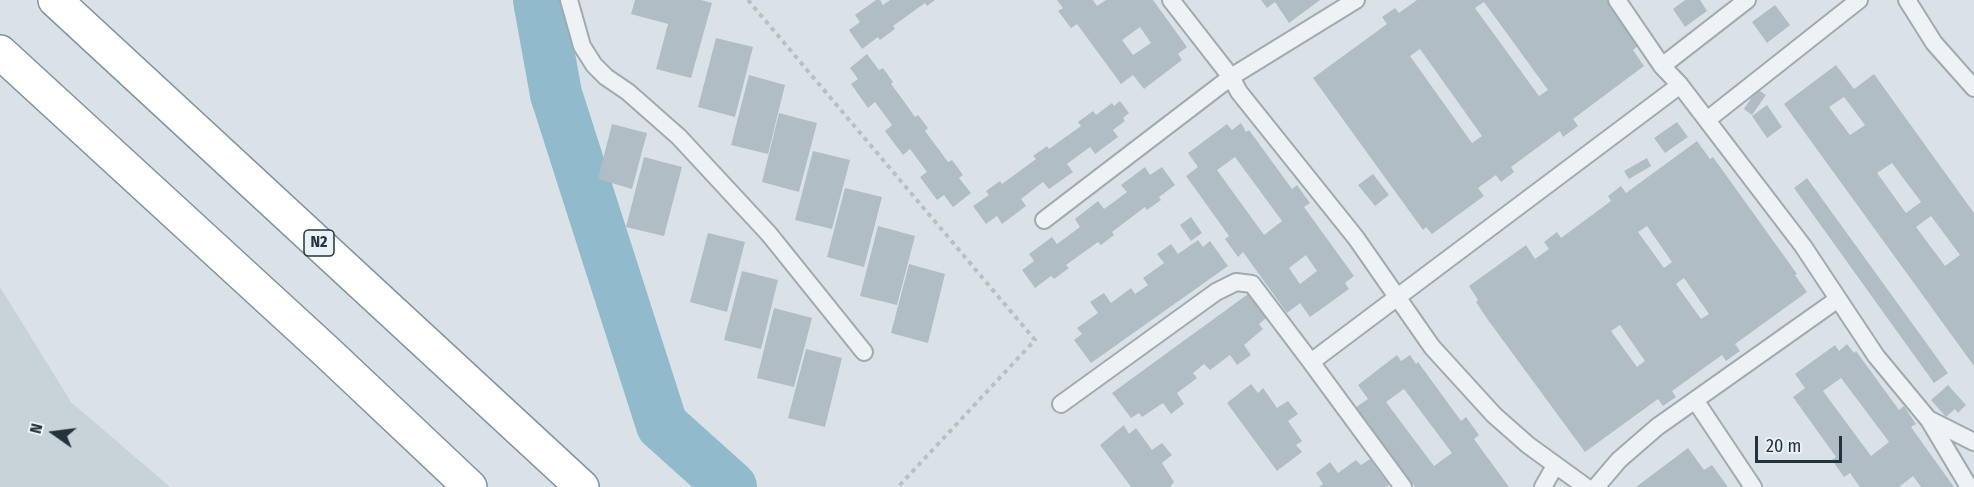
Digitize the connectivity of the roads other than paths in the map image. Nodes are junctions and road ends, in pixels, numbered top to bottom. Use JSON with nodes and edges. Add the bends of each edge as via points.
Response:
{"nodes":[{"id":1,"x":55,"y":0,"type":"edge"},
{"id":2,"x":569,"y":0,"type":"edge"},
{"id":3,"x":1172,"y":0,"type":"edge"},
{"id":4,"x":1356,"y":0,"type":"edge"},
{"id":5,"x":1617,"y":0,"type":"edge"},
{"id":6,"x":1747,"y":0,"type":"edge"},
{"id":7,"x":1859,"y":0,"type":"edge"},
{"id":8,"x":1907,"y":0,"type":"edge"},
{"id":9,"x":0,"y":52,"type":"edge"},
{"id":10,"x":1662,"y":66,"type":"junction"},
{"id":11,"x":1231,"y":77,"type":"junction"},
{"id":12,"x":1680,"y":85,"type":"junction"},
{"id":13,"x":1974,"y":88,"type":"edge"},
{"id":14,"x":1707,"y":120,"type":"junction"},
{"id":15,"x":1044,"y":220,"type":"dead end"},
{"id":16,"x":1397,"y":298,"type":"junction"},
{"id":17,"x":1838,"y":299,"type":"junction"},
{"id":18,"x":864,"y":351,"type":"dead end"},
{"id":19,"x":1311,"y":362,"type":"junction"},
{"id":20,"x":1695,"y":400,"type":"junction"},
{"id":21,"x":1061,"y":404,"type":"dead end"},
{"id":22,"x":1929,"y":420,"type":"junction"},
{"id":23,"x":1974,"y":442,"type":"edge"},
{"id":24,"x":1555,"y":466,"type":"junction"},
{"id":25,"x":471,"y":487,"type":"edge"},
{"id":26,"x":582,"y":487,"type":"edge"},
{"id":27,"x":1403,"y":487,"type":"edge"},
{"id":28,"x":1543,"y":487,"type":"edge"},
{"id":29,"x":1586,"y":487,"type":"edge"},
{"id":30,"x":1596,"y":487,"type":"edge"},
{"id":31,"x":1754,"y":487,"type":"edge"},
{"id":32,"x":1969,"y":487,"type":"edge"}],
"edges":[{"from":1,"to":26,"type":"highway","number":"N2"},
{"from":2,"to":18,"type":"lane","via":[[582,46],[594,65],[678,137],[769,234]]},
{"from":3,"to":11,"type":"lane"},
{"from":4,"to":11,"type":"lane"},
{"from":5,"to":10,"type":"lane"},
{"from":6,"to":10,"type":"lane"},
{"from":7,"to":14,"type":"lane"},
{"from":8,"to":13,"type":"lane","via":[[1934,43]]},
{"from":9,"to":25,"type":"highway"},
{"from":10,"to":12,"type":"lane"},
{"from":11,"to":15,"type":"lane"},
{"from":11,"to":16,"type":"lane","via":[[1356,238]]},
{"from":12,"to":14,"type":"lane"},
{"from":12,"to":16,"type":"lane"},
{"from":14,"to":17,"type":"lane","via":[[1803,246]]},
{"from":16,"to":19,"type":"lane"},
{"from":16,"to":24,"type":"lane","via":[[1432,347],[1494,415]]},
{"from":17,"to":20,"type":"lane"},
{"from":17,"to":22,"type":"lane","via":[[1876,356]]},
{"from":19,"to":21,"type":"lane","via":[[1252,284],[1236,282],[1216,292]]},
{"from":19,"to":27,"type":"lane"},
{"from":20,"to":30,"type":"lane","via":[[1619,460]]},
{"from":20,"to":31,"type":"lane"},
{"from":22,"to":23,"type":"lane"},
{"from":22,"to":32,"type":"lane"},
{"from":24,"to":28,"type":"lane"},
{"from":24,"to":29,"type":"lane"}]}
